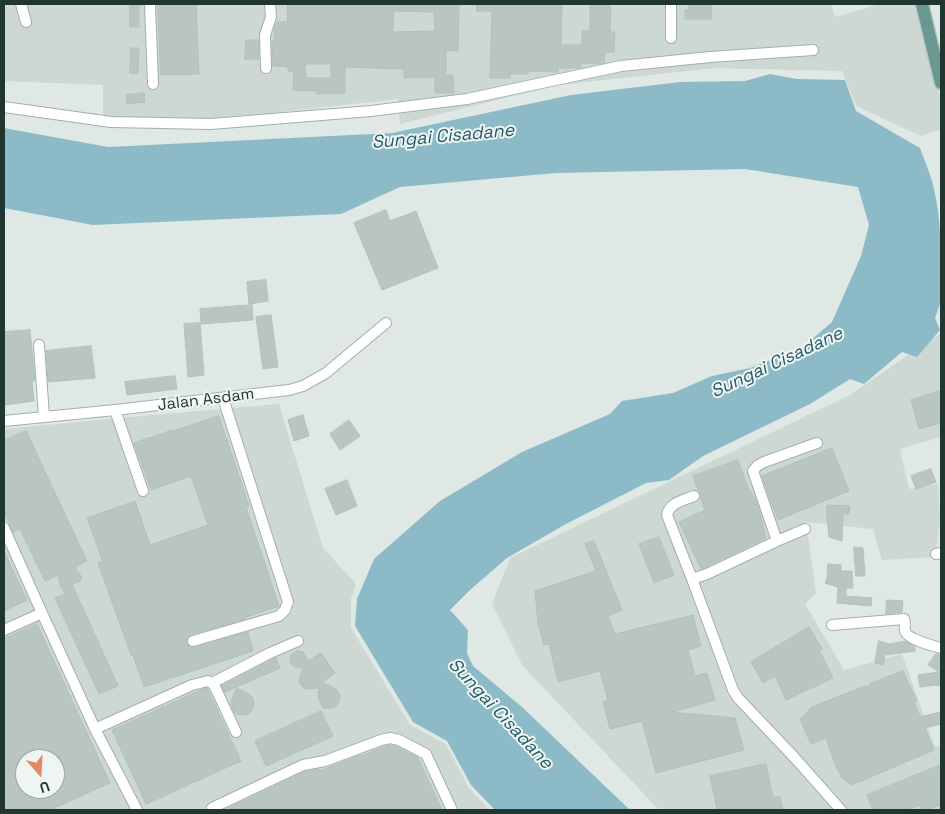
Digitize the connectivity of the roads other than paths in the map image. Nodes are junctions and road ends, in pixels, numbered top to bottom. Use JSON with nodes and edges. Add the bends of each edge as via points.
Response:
{"nodes":[{"id":1,"x":22,"y":4,"type":"edge"},
{"id":2,"x":150,"y":4,"type":"edge"},
{"id":3,"x":270,"y":4,"type":"edge"},
{"id":4,"x":671,"y":4,"type":"edge"},
{"id":5,"x":922,"y":4,"type":"edge"},
{"id":6,"x":26,"y":22,"type":"dead end"},
{"id":7,"x":670,"y":38,"type":"dead end"},
{"id":8,"x":813,"y":50,"type":"dead end"},
{"id":9,"x":266,"y":68,"type":"dead end"},
{"id":10,"x":941,"y":83,"type":"edge"},
{"id":11,"x":154,"y":84,"type":"dead end"},
{"id":12,"x":4,"y":107,"type":"edge"},
{"id":13,"x":386,"y":323,"type":"dead end"},
{"id":14,"x":39,"y":345,"type":"dead end"},
{"id":15,"x":223,"y":398,"type":"junction"},
{"id":16,"x":115,"y":410,"type":"junction"},
{"id":17,"x":44,"y":417,"type":"junction"},
{"id":18,"x":4,"y":421,"type":"edge"},
{"id":19,"x":816,"y":443,"type":"dead end"},
{"id":20,"x":143,"y":491,"type":"dead end"},
{"id":21,"x":694,"y":496,"type":"dead end"},
{"id":22,"x":4,"y":528,"type":"edge"},
{"id":23,"x":806,"y":529,"type":"dead end"},
{"id":24,"x":777,"y":541,"type":"junction"},
{"id":25,"x":692,"y":579,"type":"junction"},
{"id":26,"x":42,"y":613,"type":"junction"},
{"id":27,"x":832,"y":624,"type":"dead end"},
{"id":28,"x":4,"y":630,"type":"edge"},
{"id":29,"x":193,"y":641,"type":"dead end"},
{"id":30,"x":298,"y":642,"type":"dead end"},
{"id":31,"x":941,"y":648,"type":"edge"},
{"id":32,"x":212,"y":683,"type":"junction"},
{"id":33,"x":95,"y":729,"type":"junction"},
{"id":34,"x":236,"y":732,"type":"dead end"},
{"id":35,"x":211,"y":809,"type":"edge"},
{"id":36,"x":137,"y":810,"type":"edge"},
{"id":37,"x":452,"y":810,"type":"edge"},
{"id":38,"x":842,"y":810,"type":"edge"}],
"edges":[{"from":1,"to":6,"type":"street"},
{"from":2,"to":11,"type":"street"},
{"from":3,"to":9,"type":"street","via":[[271,17],[265,35]]},
{"from":4,"to":7,"type":"street"},
{"from":5,"to":10,"type":"main road"},
{"from":8,"to":12,"type":"street","via":[[621,66],[467,98],[371,111],[211,124],[112,122]]},
{"from":13,"to":15,"type":"street","name":"Jalan Asdam","via":[[326,373],[303,386]]},
{"from":14,"to":17,"type":"street"},
{"from":15,"to":16,"type":"street","name":"Jalan Asdam"},
{"from":15,"to":29,"type":"street","via":[[288,602],[279,616]]},
{"from":16,"to":17,"type":"street","name":"Jalan Asdam"},
{"from":16,"to":20,"type":"street"},
{"from":17,"to":18,"type":"street","name":"Jalan Asdam"},
{"from":19,"to":24,"type":"street","via":[[764,462],[753,471]]},
{"from":21,"to":25,"type":"street","via":[[667,511]]},
{"from":22,"to":26,"type":"street"},
{"from":23,"to":24,"type":"street"},
{"from":24,"to":25,"type":"street"},
{"from":25,"to":38,"type":"street","via":[[735,694]]},
{"from":26,"to":28,"type":"street"},
{"from":26,"to":33,"type":"street"},
{"from":27,"to":31,"type":"street","via":[[904,619],[908,635]]},
{"from":30,"to":32,"type":"street","via":[[270,652]]},
{"from":32,"to":33,"type":"street","via":[[198,683]]},
{"from":32,"to":34,"type":"street"},
{"from":33,"to":36,"type":"street"},
{"from":35,"to":37,"type":"street","via":[[303,765],[325,761],[390,738],[426,754]]}]}
